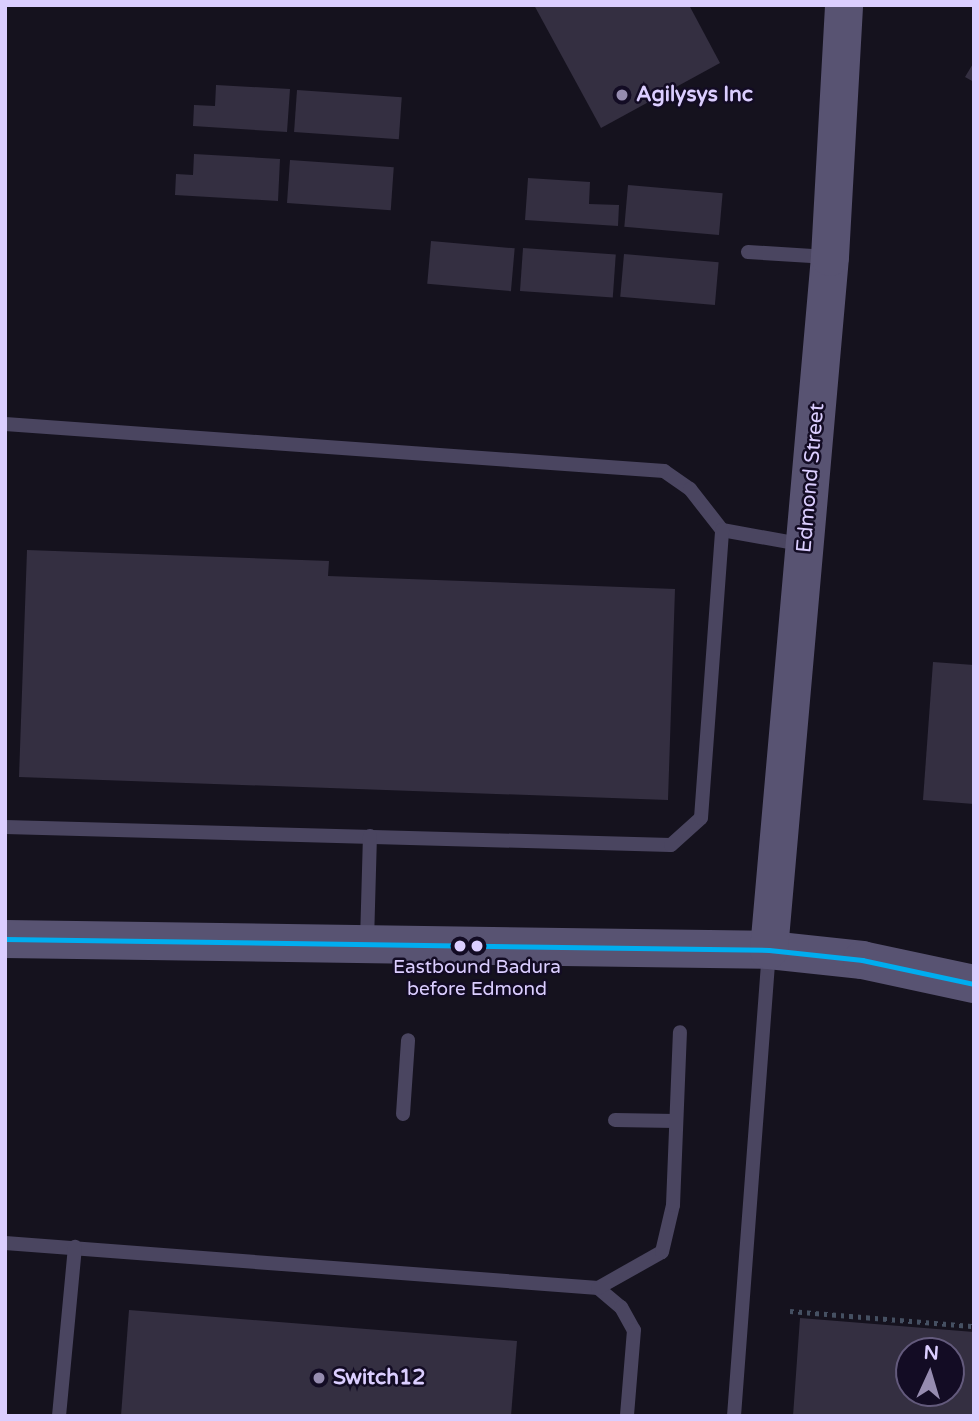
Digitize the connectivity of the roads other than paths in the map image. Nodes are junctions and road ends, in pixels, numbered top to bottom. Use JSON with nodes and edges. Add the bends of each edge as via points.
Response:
{"nodes":[{"id":1,"x":844,"y":5,"type":"edge"},
{"id":2,"x":748,"y":252,"type":"dead end"},
{"id":3,"x":830,"y":257,"type":"junction"},
{"id":4,"x":5,"y":424,"type":"edge"},
{"id":5,"x":722,"y":530,"type":"junction"},
{"id":6,"x":806,"y":546,"type":"junction"},
{"id":7,"x":5,"y":827,"type":"edge"},
{"id":8,"x":370,"y":836,"type":"junction"},
{"id":9,"x":5,"y":939,"type":"edge"},
{"id":10,"x":367,"y":942,"type":"junction"},
{"id":11,"x":769,"y":950,"type":"junction"},
{"id":12,"x":974,"y":984,"type":"edge"},
{"id":13,"x":680,"y":1032,"type":"dead end"},
{"id":14,"x":408,"y":1040,"type":"dead end"},
{"id":15,"x":403,"y":1114,"type":"dead end"},
{"id":16,"x":615,"y":1120,"type":"dead end"},
{"id":17,"x":675,"y":1121,"type":"junction"},
{"id":18,"x":5,"y":1243,"type":"edge"},
{"id":19,"x":75,"y":1247,"type":"junction"},
{"id":20,"x":598,"y":1288,"type":"junction"},
{"id":21,"x":59,"y":1416,"type":"edge"},
{"id":22,"x":627,"y":1416,"type":"edge"},
{"id":23,"x":734,"y":1416,"type":"edge"}],
"edges":[{"from":1,"to":3,"type":"main road","name":"Edmond Street"},
{"from":2,"to":3,"type":"lane"},
{"from":3,"to":6,"type":"main road","name":"Edmond Street"},
{"from":4,"to":5,"type":"lane","via":[[664,471],[690,489]]},
{"from":5,"to":6,"type":"lane"},
{"from":5,"to":8,"type":"lane","via":[[701,818],[671,845]]},
{"from":6,"to":11,"type":"main road","name":"Edmond Street"},
{"from":7,"to":8,"type":"lane"},
{"from":8,"to":10,"type":"lane"},
{"from":9,"to":10,"type":"main road"},
{"from":10,"to":11,"type":"main road"},
{"from":11,"to":12,"type":"main road","via":[[862,960]]},
{"from":11,"to":23,"type":"lane"},
{"from":13,"to":17,"type":"lane"},
{"from":14,"to":15,"type":"lane"},
{"from":16,"to":17,"type":"lane"},
{"from":17,"to":20,"type":"lane","via":[[673,1205],[662,1252]]},
{"from":18,"to":19,"type":"lane"},
{"from":19,"to":20,"type":"lane"},
{"from":19,"to":21,"type":"lane"},
{"from":20,"to":22,"type":"lane","via":[[621,1307],[634,1331]]}]}
